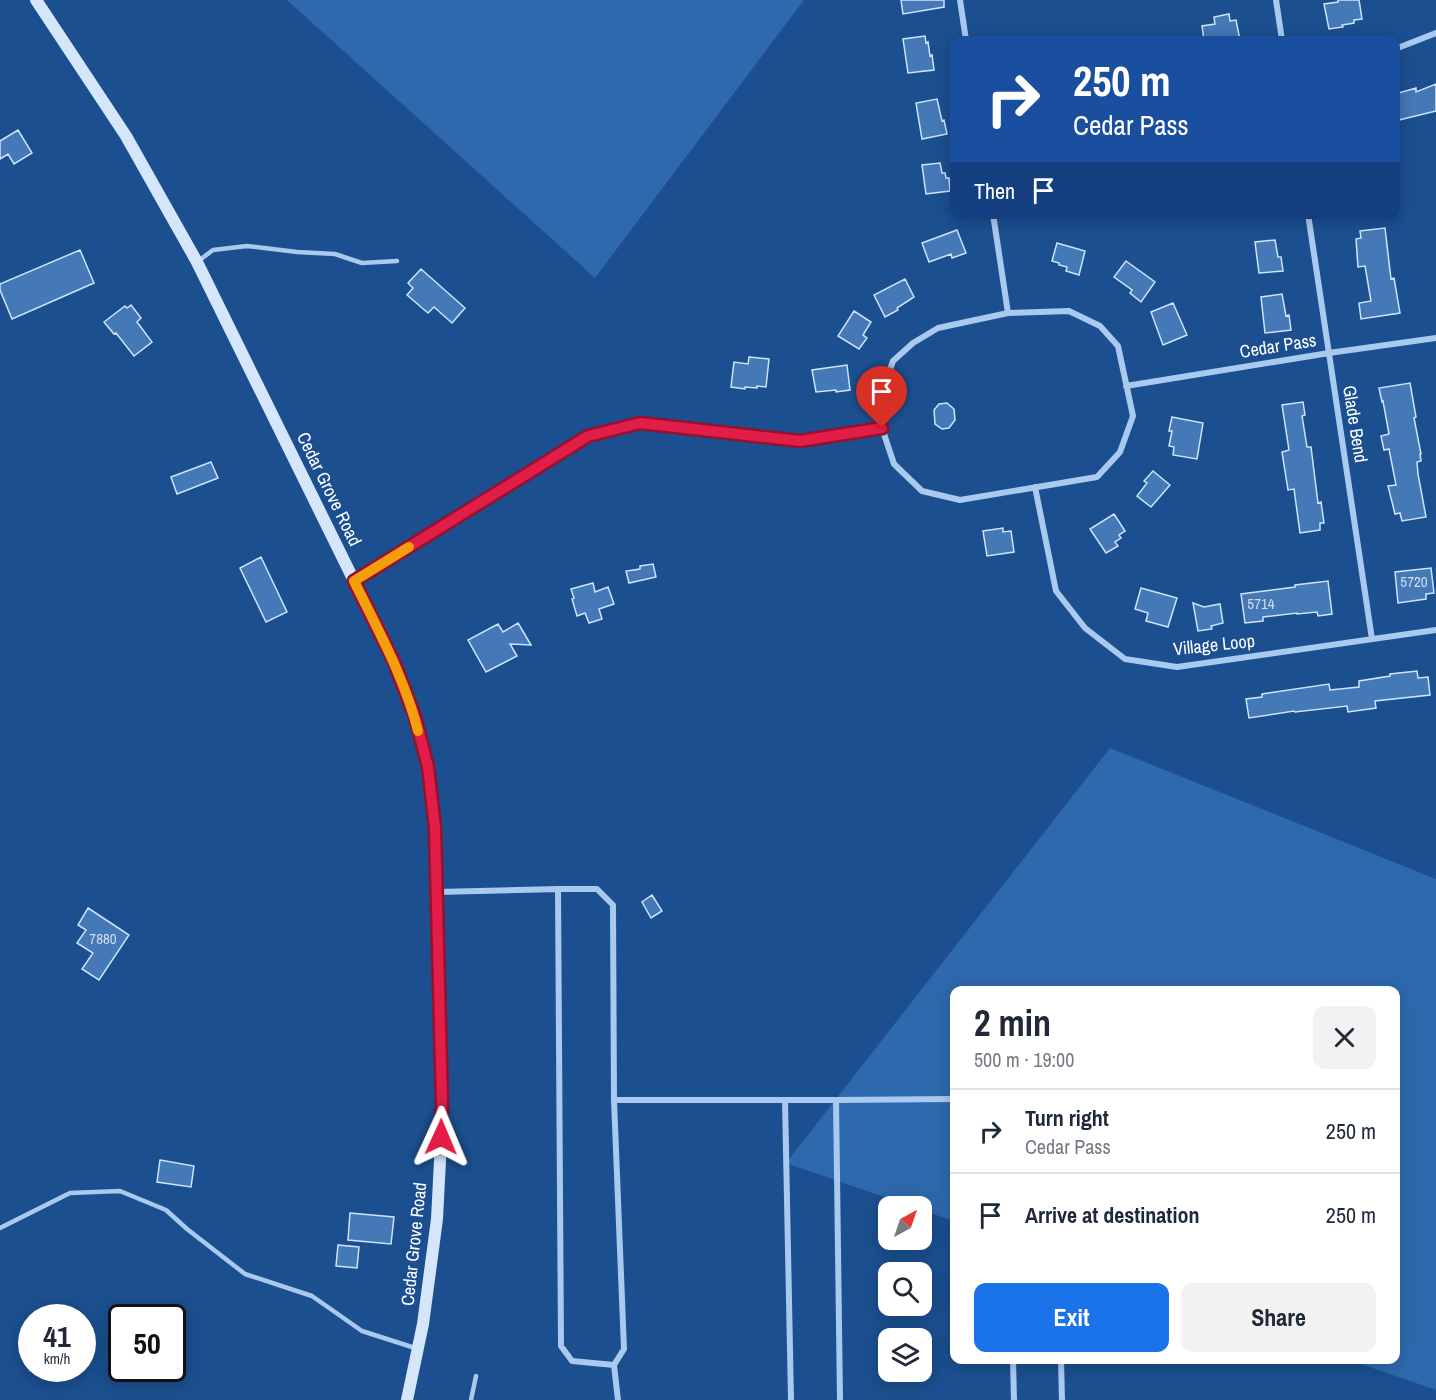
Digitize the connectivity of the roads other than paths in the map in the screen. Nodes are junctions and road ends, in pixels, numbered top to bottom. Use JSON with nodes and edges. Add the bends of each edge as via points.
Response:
{"nodes":[{"id":1,"x":36,"y":0,"type":"edge"},
{"id":2,"x":960,"y":0,"type":"edge"},
{"id":3,"x":1276,"y":0,"type":"edge"},
{"id":4,"x":1436,"y":33,"type":"edge"},
{"id":5,"x":965,"y":36,"type":"edge"},
{"id":6,"x":1281,"y":36,"type":"edge"},
{"id":7,"x":1400,"y":46,"type":"edge"},
{"id":8,"x":994,"y":219,"type":"edge"},
{"id":9,"x":1309,"y":219,"type":"edge"},
{"id":10,"x":397,"y":261,"type":"dead end"},
{"id":11,"x":197,"y":262,"type":"junction"},
{"id":12,"x":1008,"y":313,"type":"junction"},
{"id":13,"x":1436,"y":338,"type":"edge"},
{"id":14,"x":1329,"y":353,"type":"junction"},
{"id":15,"x":1126,"y":386,"type":"junction"},
{"id":16,"x":882,"y":428,"type":"junction"},
{"id":17,"x":1035,"y":488,"type":"junction"},
{"id":18,"x":354,"y":581,"type":"junction"},
{"id":19,"x":1436,"y":630,"type":"edge"},
{"id":20,"x":1372,"y":639,"type":"junction"},
{"id":21,"x":558,"y":889,"type":"junction"},
{"id":22,"x":437,"y":892,"type":"junction"},
{"id":23,"x":950,"y":1099,"type":"edge"},
{"id":24,"x":614,"y":1100,"type":"junction"},
{"id":25,"x":785,"y":1100,"type":"junction"},
{"id":26,"x":836,"y":1100,"type":"junction"},
{"id":27,"x":0,"y":1228,"type":"edge"},
{"id":28,"x":418,"y":1349,"type":"junction"},
{"id":29,"x":1013,"y":1364,"type":"edge"},
{"id":30,"x":1061,"y":1364,"type":"edge"},
{"id":31,"x":614,"y":1365,"type":"junction"},
{"id":32,"x":476,"y":1376,"type":"dead end"},
{"id":33,"x":407,"y":1400,"type":"edge"},
{"id":34,"x":471,"y":1400,"type":"edge"},
{"id":35,"x":618,"y":1400,"type":"edge"},
{"id":36,"x":791,"y":1400,"type":"edge"},
{"id":37,"x":840,"y":1400,"type":"edge"},
{"id":38,"x":1014,"y":1400,"type":"edge"},
{"id":39,"x":1062,"y":1400,"type":"edge"}],
"edges":[{"from":1,"to":11,"type":"main road","name":"Cedar Grove Road","via":[[126,136]]},
{"from":2,"to":5,"type":"street"},
{"from":3,"to":6,"type":"street"},
{"from":4,"to":7,"type":"street"},
{"from":8,"to":12,"type":"street"},
{"from":9,"to":14,"type":"street","name":"Glade Bend"},
{"from":10,"to":11,"type":"lane","via":[[362,263],[335,254],[247,246],[213,250]]},
{"from":11,"to":18,"type":"main road","name":"Cedar Grove Road"},
{"from":12,"to":15,"type":"street","via":[[1069,311],[1100,326],[1118,346]]},
{"from":12,"to":16,"type":"street","via":[[938,328],[893,361],[884,386]]},
{"from":13,"to":14,"type":"street","name":"Cedar Pass"},
{"from":14,"to":15,"type":"street","name":"Cedar Pass"},
{"from":14,"to":20,"type":"street","name":"Glade Bend"},
{"from":15,"to":17,"type":"street","via":[[1133,416],[1120,452],[1097,477]]},
{"from":16,"to":17,"type":"street","via":[[894,464],[922,491],[960,500]]},
{"from":16,"to":18,"type":"street","via":[[800,441],[640,423],[588,436]]},
{"from":17,"to":20,"type":"street","name":"Village Loop","via":[[1056,591],[1084,628],[1125,659],[1177,667]]},
{"from":18,"to":22,"type":"main road","name":"Cedar Grove Road","via":[[394,662],[415,717],[428,767]]},
{"from":19,"to":20,"type":"street","name":"Village Loop"},
{"from":21,"to":22,"type":"street"},
{"from":21,"to":24,"type":"street","via":[[597,889],[613,905]]},
{"from":21,"to":31,"type":"street","via":[[561,1346],[572,1361]]},
{"from":22,"to":28,"type":"main road","name":"Cedar Grove Road","via":[[442,1121],[437,1219]]},
{"from":23,"to":26,"type":"street"},
{"from":24,"to":25,"type":"street"},
{"from":24,"to":31,"type":"street","via":[[624,1349]]},
{"from":25,"to":26,"type":"street"},
{"from":25,"to":36,"type":"street"},
{"from":26,"to":37,"type":"street"},
{"from":27,"to":28,"type":"lane","via":[[70,1193],[120,1191],[166,1210],[246,1274],[312,1296],[362,1331]]},
{"from":28,"to":33,"type":"main road","name":"Cedar Grove Road"},
{"from":29,"to":38,"type":"street"},
{"from":30,"to":39,"type":"street"},
{"from":31,"to":35,"type":"street"},
{"from":32,"to":34,"type":"lane"}]}
